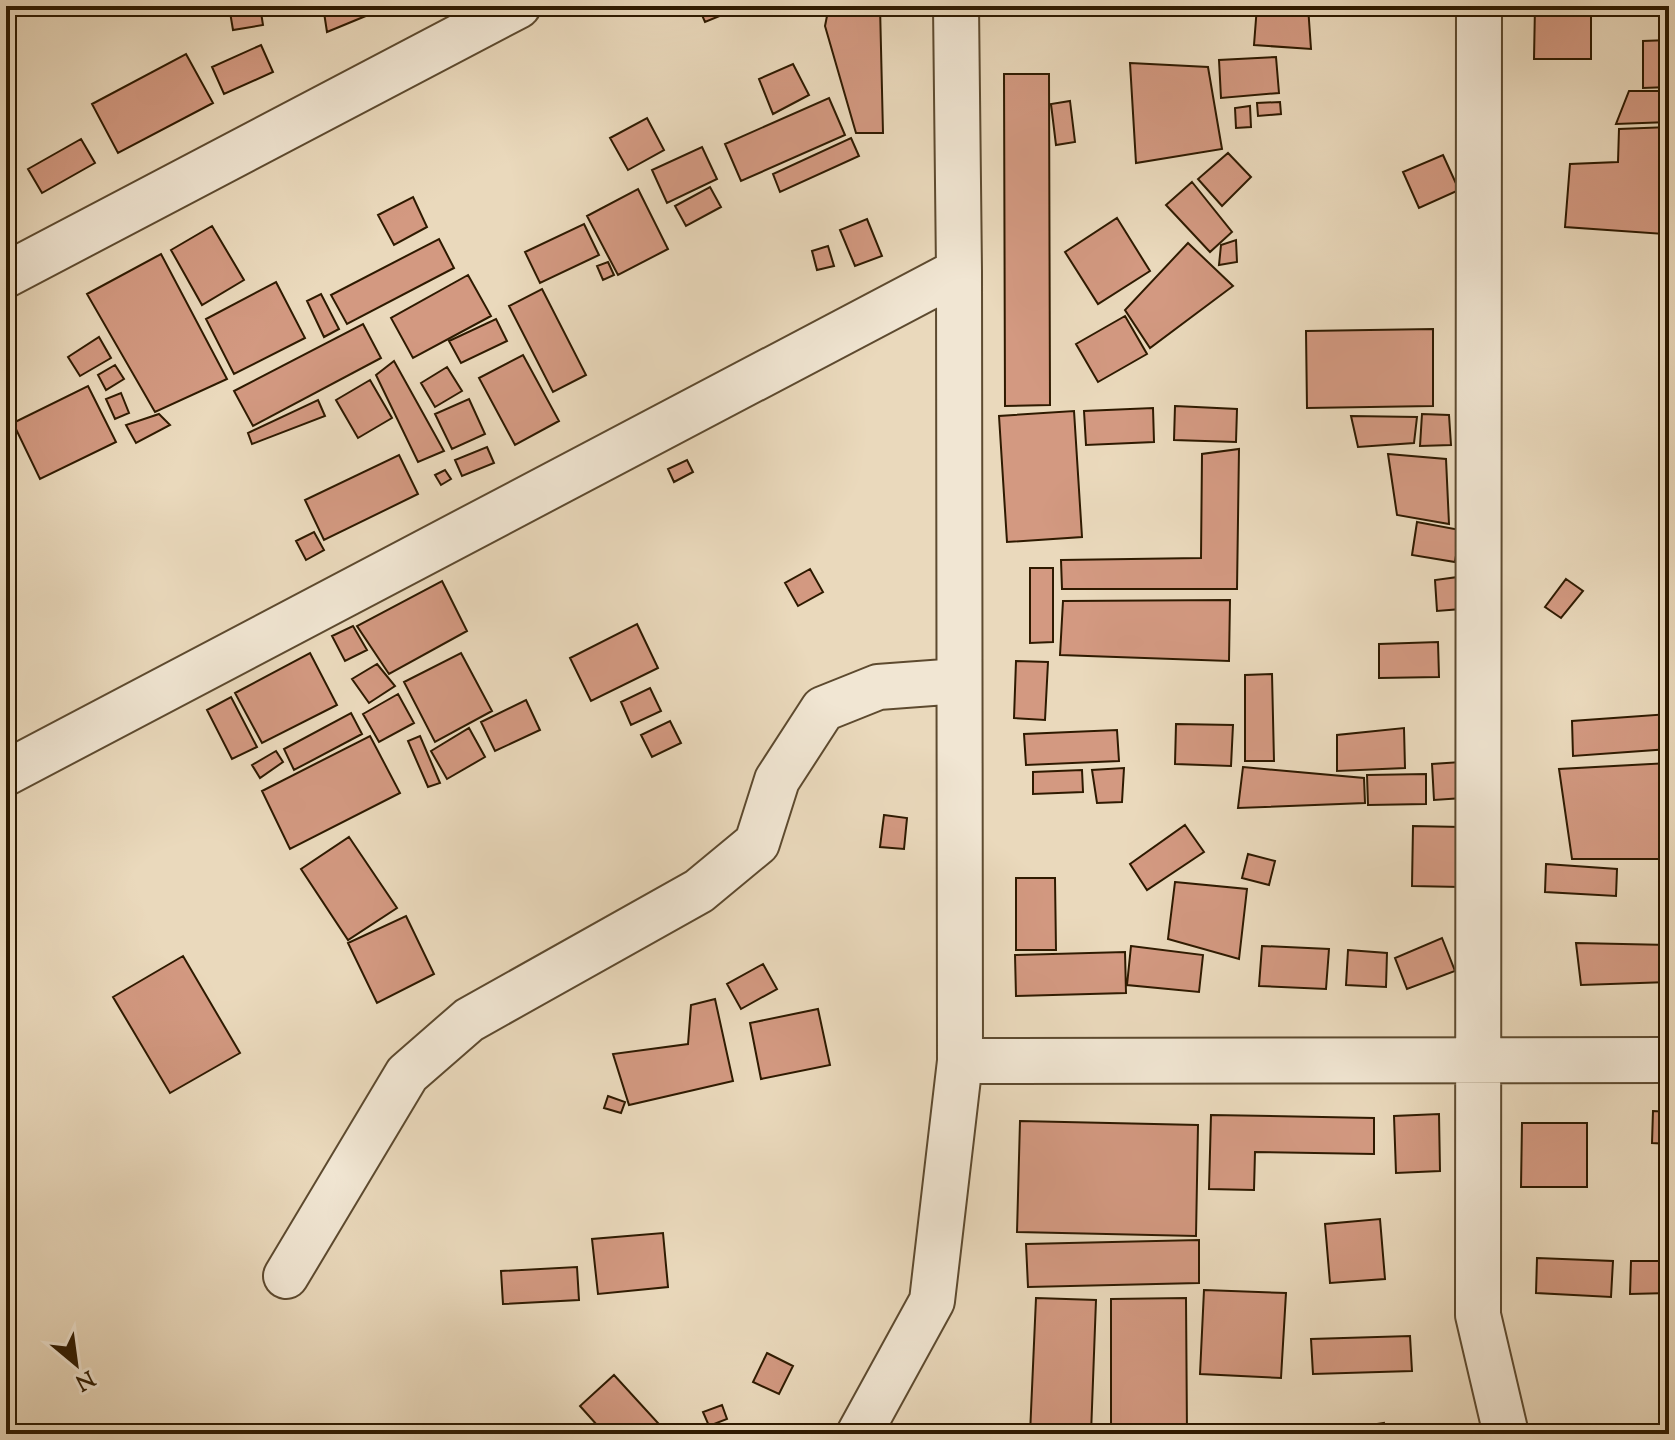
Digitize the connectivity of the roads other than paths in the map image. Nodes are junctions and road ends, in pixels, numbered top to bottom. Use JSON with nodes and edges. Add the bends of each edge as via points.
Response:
{"nodes":[{"id":1,"x":518,"y":6,"type":"edge"},
{"id":2,"x":956,"y":6,"type":"edge"},
{"id":3,"x":1479,"y":6,"type":"edge"},
{"id":4,"x":959,"y":271,"type":"junction"},
{"id":5,"x":6,"y":275,"type":"edge"},
{"id":6,"x":959,"y":681,"type":"junction"},
{"id":7,"x":6,"y":773,"type":"edge"},
{"id":8,"x":1479,"y":1060,"type":"junction"},
{"id":9,"x":1669,"y":1060,"type":"edge"},
{"id":10,"x":960,"y":1061,"type":"junction"},
{"id":11,"x":286,"y":1276,"type":"dead end"},
{"id":12,"x":859,"y":1434,"type":"edge"},
{"id":13,"x":1506,"y":1434,"type":"edge"}],
"edges":[{"from":1,"to":5,"type":"street"},
{"from":2,"to":4,"type":"street"},
{"from":3,"to":8,"type":"street"},
{"from":4,"to":6,"type":"street"},
{"from":4,"to":7,"type":"street"},
{"from":6,"to":10,"type":"street"},
{"from":6,"to":11,"type":"street","via":[[878,687],[823,709],[777,780],[757,843],[699,891],[469,1020],[407,1074]]},
{"from":8,"to":9,"type":"street"},
{"from":8,"to":10,"type":"street"},
{"from":8,"to":13,"type":"street","via":[[1478,1315]]},
{"from":10,"to":12,"type":"street","via":[[932,1301]]}]}
